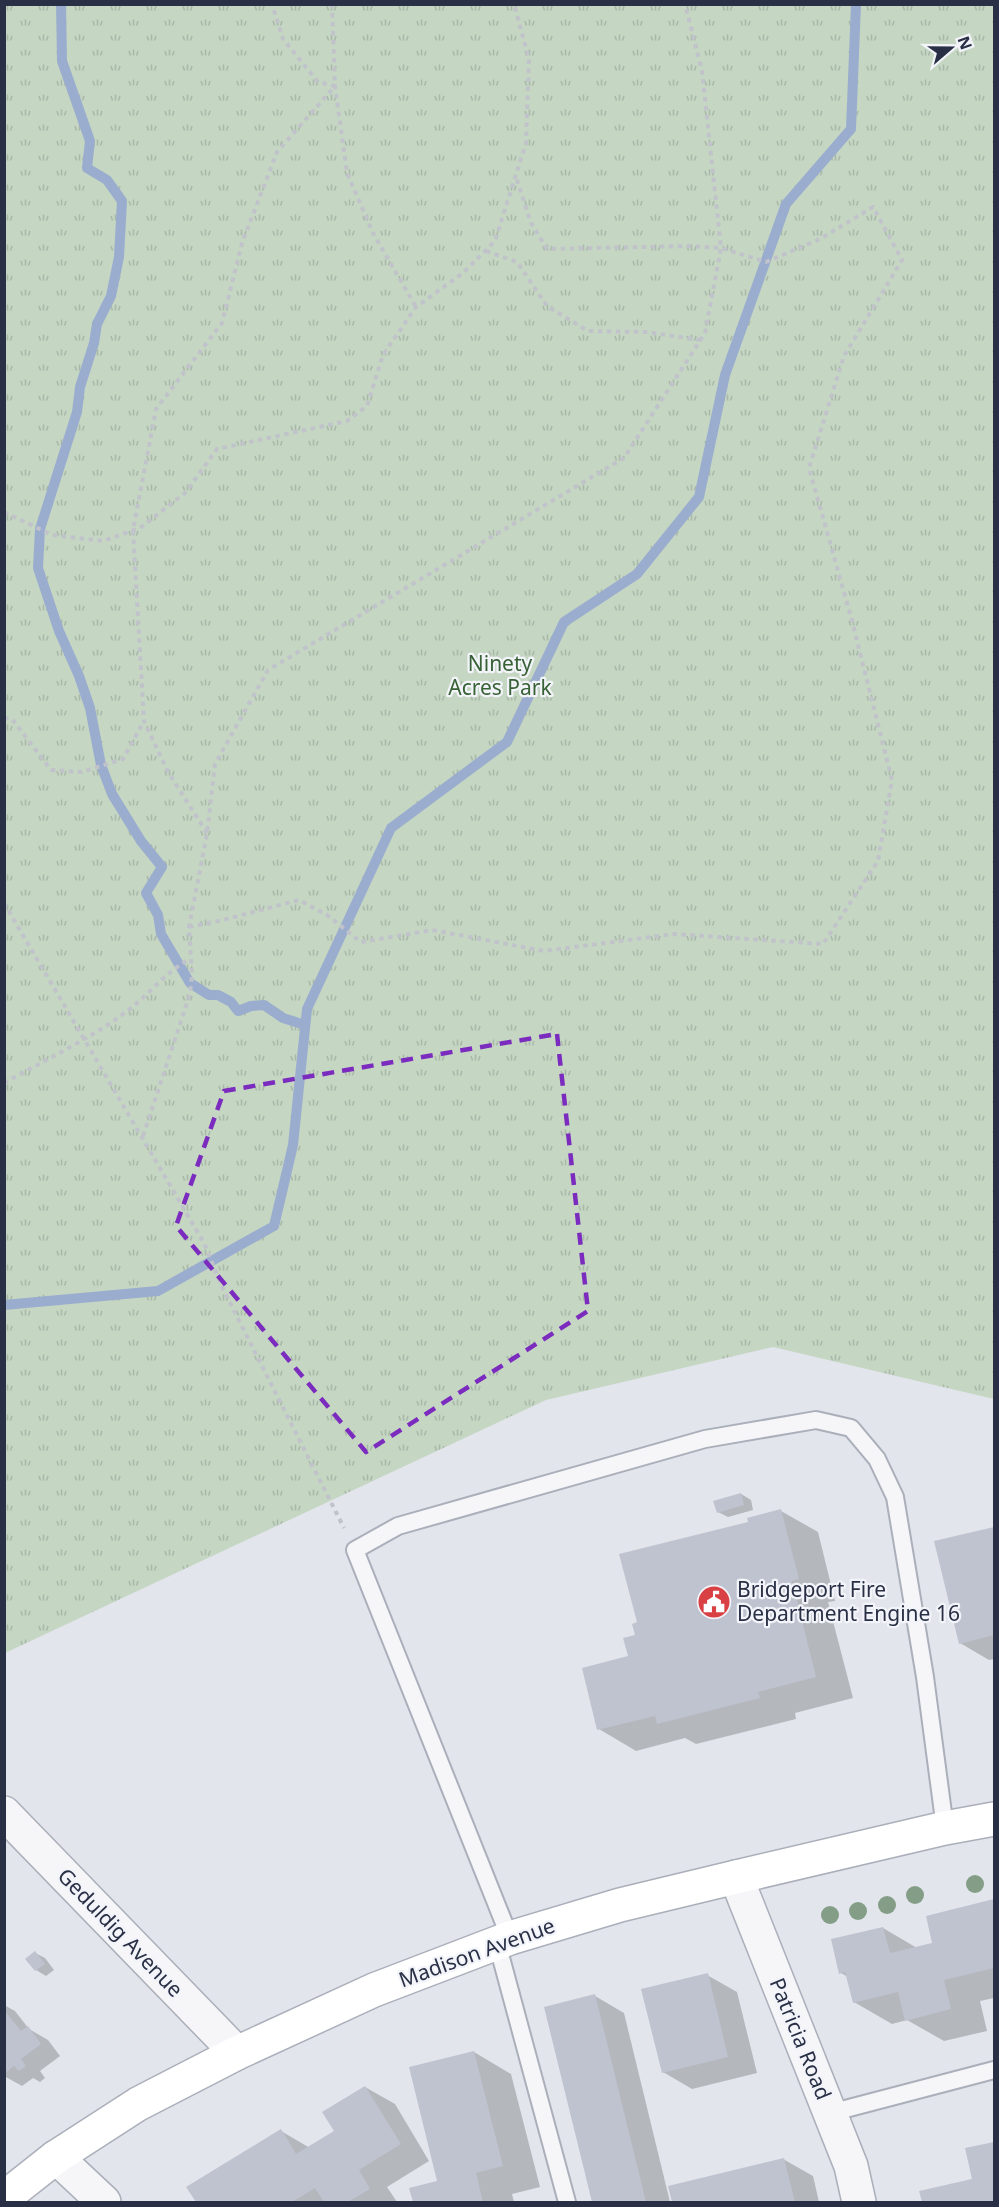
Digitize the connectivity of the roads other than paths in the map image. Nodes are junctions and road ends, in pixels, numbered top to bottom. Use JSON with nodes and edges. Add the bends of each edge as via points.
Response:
{"nodes":[{"id":1,"x":4,"y":1813,"type":"edge"},
{"id":2,"x":994,"y":1819,"type":"edge"},
{"id":3,"x":945,"y":1828,"type":"junction"},
{"id":4,"x":736,"y":1876,"type":"junction"},
{"id":5,"x":503,"y":1940,"type":"junction"},
{"id":6,"x":237,"y":2054,"type":"junction"},
{"id":7,"x":994,"y":2070,"type":"edge"},
{"id":8,"x":830,"y":2113,"type":"junction"},
{"id":9,"x":56,"y":2157,"type":"junction"},
{"id":10,"x":4,"y":2198,"type":"edge"},
{"id":11,"x":104,"y":2202,"type":"edge"},
{"id":12,"x":567,"y":2202,"type":"edge"},
{"id":13,"x":859,"y":2202,"type":"edge"}],
"edges":[{"from":1,"to":6,"type":"street","name":"Geduldig Avenue"},
{"from":2,"to":3,"type":"main road","name":"Madison Avenue"},
{"from":3,"to":4,"type":"main road","name":"Madison Avenue"},
{"from":3,"to":5,"type":"lane","via":[[895,1497],[877,1459],[851,1428],[816,1420],[705,1439],[398,1526],[355,1550]]},
{"from":4,"to":5,"type":"main road","name":"Madison Avenue"},
{"from":4,"to":8,"type":"street","name":"Patricia Road"},
{"from":5,"to":6,"type":"main road","name":"Madison Avenue","via":[[374,1990]]},
{"from":5,"to":12,"type":"lane"},
{"from":6,"to":9,"type":"main road","name":"Madison Avenue","via":[[138,2104]]},
{"from":7,"to":8,"type":"lane"},
{"from":8,"to":13,"type":"street","name":"Patricia Road","via":[[851,2166]]},
{"from":9,"to":10,"type":"main road","name":"Madison Avenue"},
{"from":9,"to":11,"type":"street"}]}
